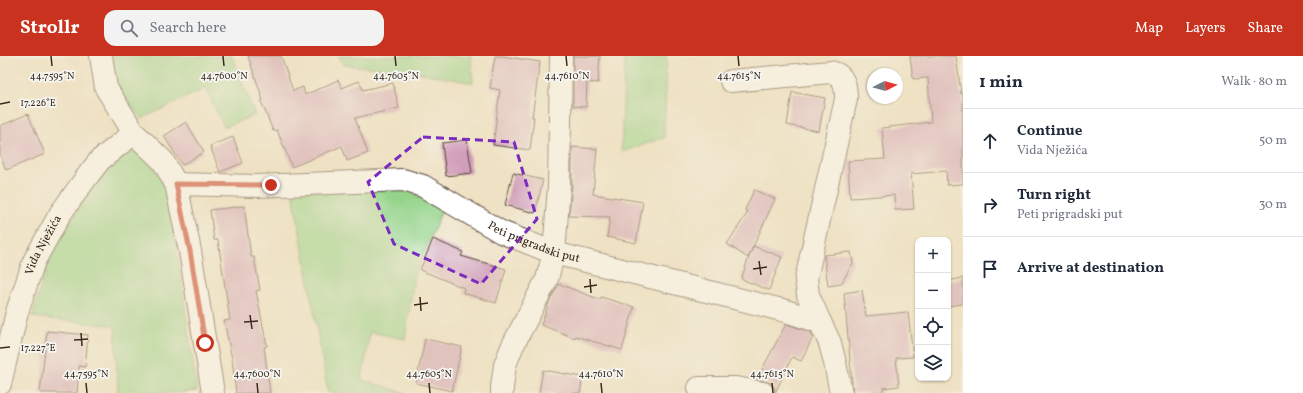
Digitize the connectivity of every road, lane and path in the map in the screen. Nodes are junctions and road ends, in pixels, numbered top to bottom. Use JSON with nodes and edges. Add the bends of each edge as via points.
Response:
{"nodes":[{"id":1,"x":101,"y":56,"type":"edge"},
{"id":2,"x":561,"y":56,"type":"edge"},
{"id":3,"x":731,"y":81,"type":"dead end"},
{"id":4,"x":134,"y":133,"type":"junction"},
{"id":5,"x":176,"y":184,"type":"junction"},
{"id":6,"x":554,"y":253,"type":"junction"},
{"id":7,"x":820,"y":322,"type":"junction"},
{"id":8,"x":0,"y":384,"type":"edge"},
{"id":9,"x":699,"y":388,"type":"dead end"},
{"id":10,"x":213,"y":393,"type":"edge"},
{"id":11,"x":502,"y":393,"type":"edge"},
{"id":12,"x":763,"y":393,"type":"edge"},
{"id":13,"x":841,"y":393,"type":"edge"}],
"edges":[{"from":1,"to":4,"type":"street","via":[[106,88]]},
{"from":2,"to":6,"type":"street","via":[[559,186]]},
{"from":3,"to":7,"type":"street","via":[[831,72],[837,73],[846,88],[846,99],[806,278],[808,295]]},
{"from":4,"to":5,"type":"street","via":[[163,161]]},
{"from":4,"to":8,"type":"street","name":"Vida Nježića","via":[[100,160],[89,174],[60,214],[34,261],[17,312]]},
{"from":5,"to":6,"type":"street","name":"Peti prigradski put","via":[[257,186],[403,180],[423,186],[501,232]]},
{"from":5,"to":10,"type":"street","via":[[190,251]]},
{"from":6,"to":7,"type":"street","name":"Peti prigradski put","via":[[786,311]]},
{"from":6,"to":11,"type":"street","via":[[547,279],[505,365]]},
{"from":7,"to":13,"type":"street","via":[[830,343]]},
{"from":9,"to":12,"type":"street","via":[[736,388]]}]}
